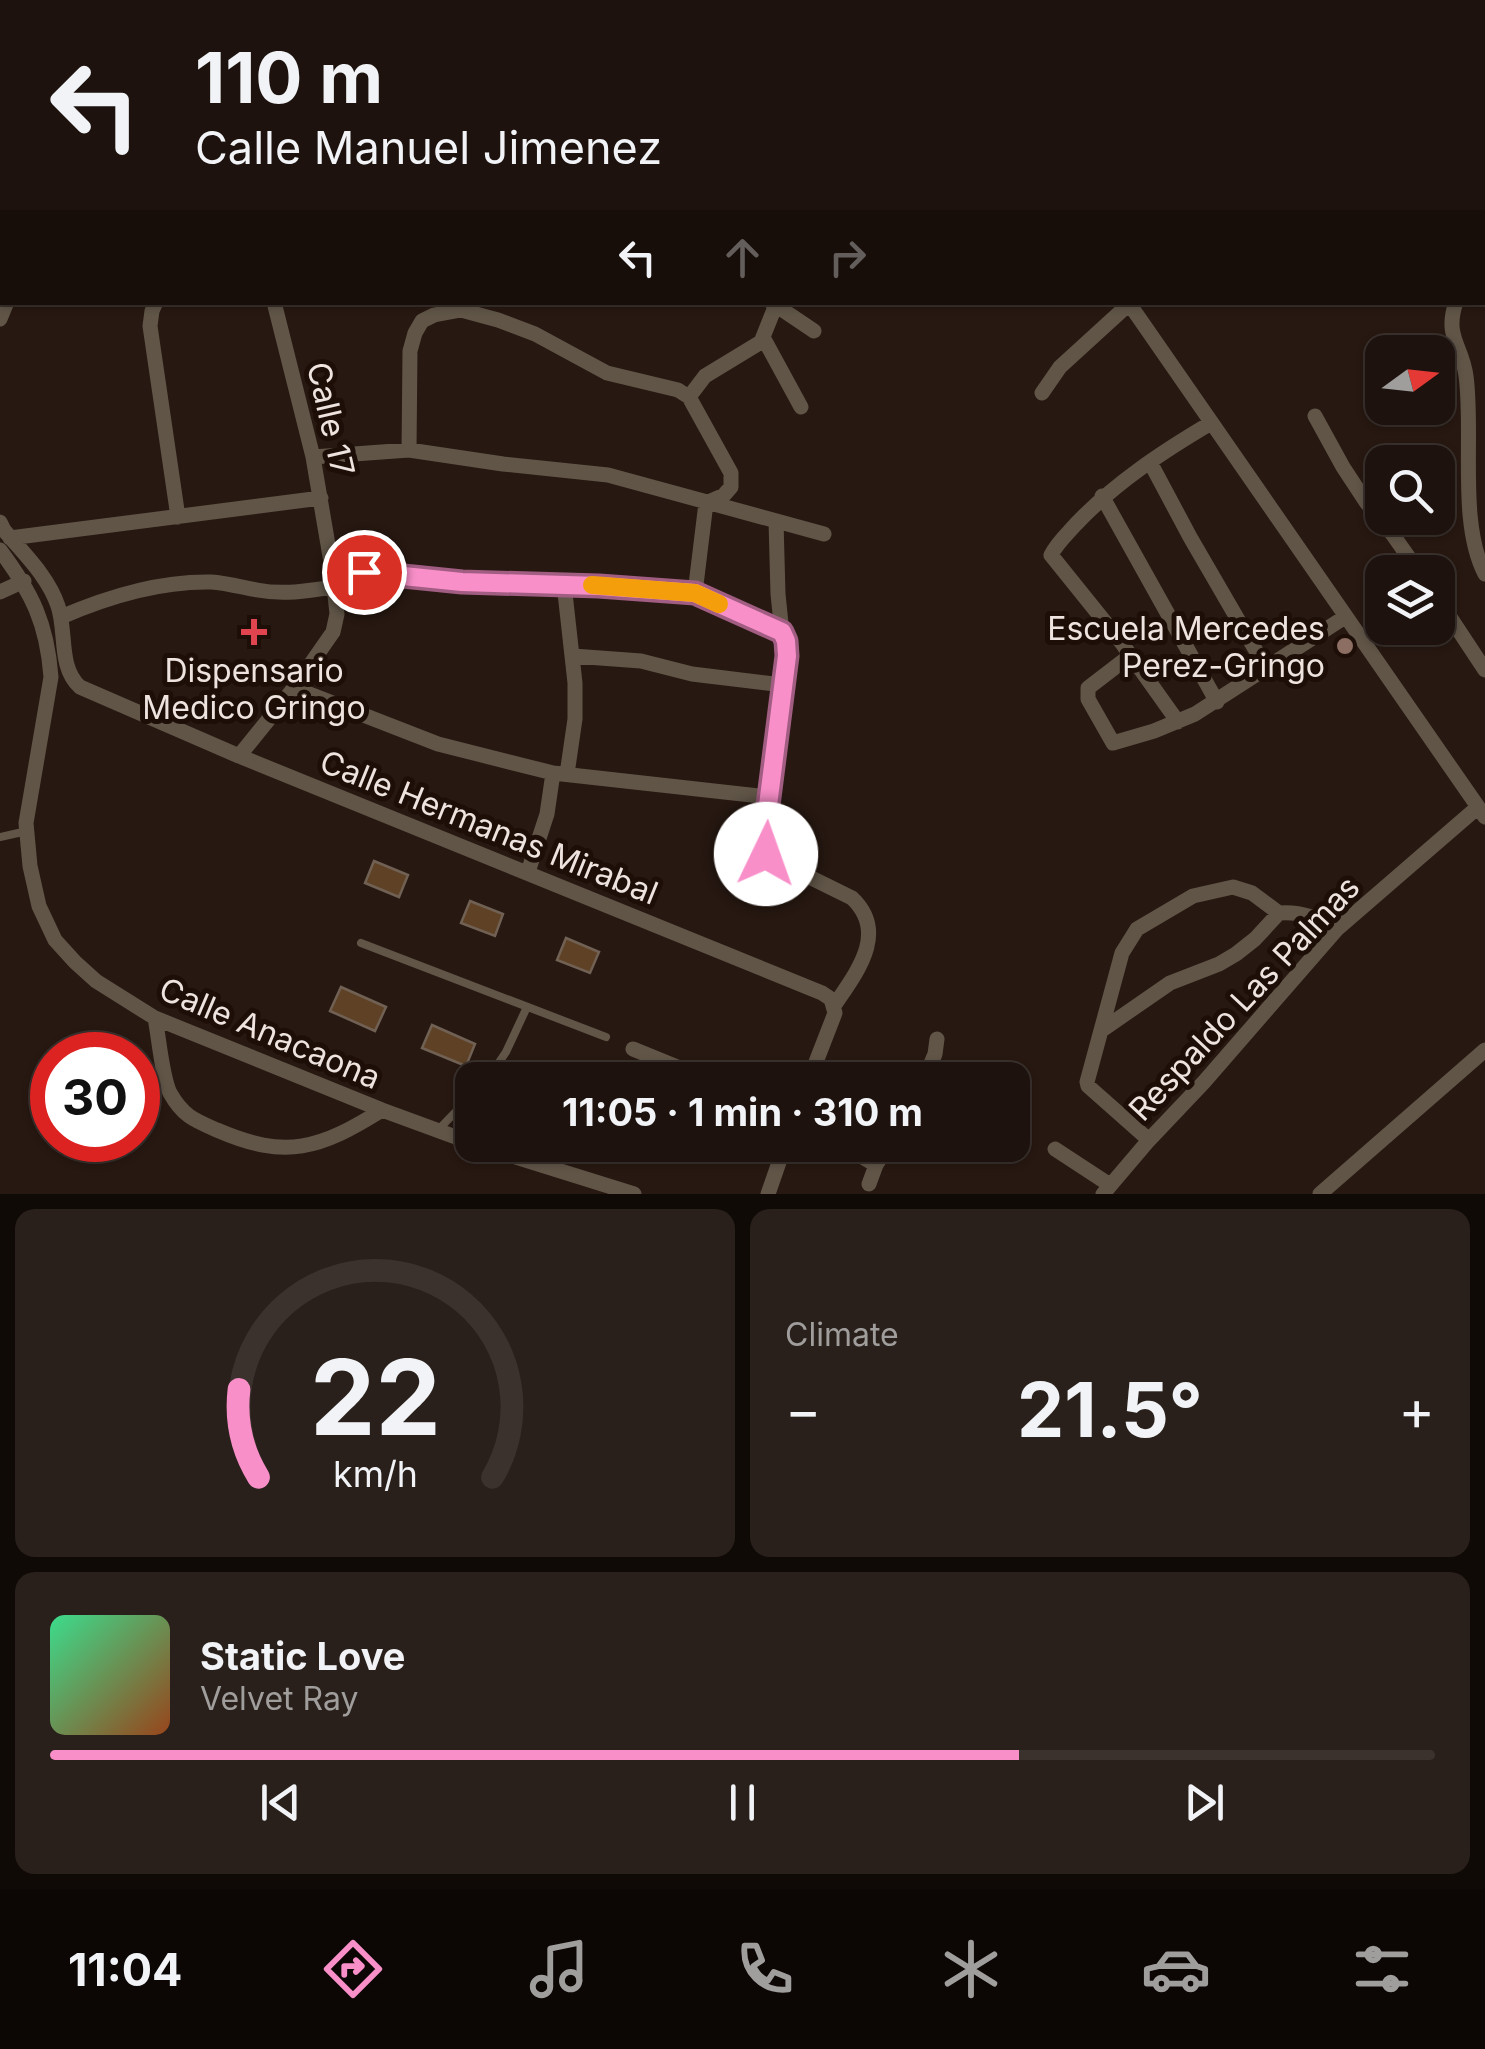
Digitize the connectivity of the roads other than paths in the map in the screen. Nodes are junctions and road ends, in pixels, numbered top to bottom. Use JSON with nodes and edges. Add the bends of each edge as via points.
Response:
{"nodes":[{"id":1,"x":155,"y":305,"type":"edge"},
{"id":2,"x":275,"y":305,"type":"edge"},
{"id":3,"x":773,"y":305,"type":"edge"},
{"id":4,"x":777,"y":305,"type":"edge"},
{"id":5,"x":1127,"y":305,"type":"edge"},
{"id":6,"x":1130,"y":305,"type":"edge"},
{"id":7,"x":1455,"y":305,"type":"edge"},
{"id":8,"x":814,"y":331,"type":"dead end"},
{"id":9,"x":764,"y":339,"type":"junction"},
{"id":10,"x":1042,"y":393,"type":"dead end"},
{"id":11,"x":690,"y":397,"type":"junction"},
{"id":12,"x":801,"y":407,"type":"dead end"},
{"id":13,"x":1316,"y":416,"type":"dead end"},
{"id":14,"x":1211,"y":423,"type":"junction"},
{"id":15,"x":409,"y":450,"type":"junction"},
{"id":16,"x":313,"y":457,"type":"junction"},
{"id":17,"x":1150,"y":462,"type":"junction"},
{"id":18,"x":1102,"y":496,"type":"junction"},
{"id":19,"x":321,"y":498,"type":"junction"},
{"id":20,"x":706,"y":503,"type":"junction"},
{"id":21,"x":178,"y":518,"type":"junction"},
{"id":22,"x":0,"y":522,"type":"edge"},
{"id":23,"x":776,"y":522,"type":"junction"},
{"id":24,"x":824,"y":534,"type":"dead end"},
{"id":25,"x":5,"y":544,"type":"edge"},
{"id":26,"x":1407,"y":555,"type":"edge"},
{"id":27,"x":332,"y":568,"type":"junction"},
{"id":28,"x":1485,"y":574,"type":"edge"},
{"id":29,"x":24,"y":582,"type":"junction"},
{"id":30,"x":564,"y":584,"type":"junction"},
{"id":31,"x":334,"y":587,"type":"junction"},
{"id":32,"x":0,"y":592,"type":"edge"},
{"id":33,"x":695,"y":593,"type":"junction"},
{"id":34,"x":1344,"y":617,"type":"junction"},
{"id":35,"x":61,"y":618,"type":"junction"},
{"id":36,"x":1455,"y":626,"type":"edge"},
{"id":37,"x":782,"y":632,"type":"junction"},
{"id":38,"x":1131,"y":655,"type":"junction"},
{"id":39,"x":573,"y":656,"type":"junction"},
{"id":40,"x":1266,"y":668,"type":"junction"},
{"id":41,"x":1484,"y":672,"type":"edge"},
{"id":42,"x":783,"y":686,"type":"junction"},
{"id":43,"x":294,"y":688,"type":"junction"},
{"id":44,"x":1217,"y":702,"type":"junction"},
{"id":45,"x":1178,"y":722,"type":"junction"},
{"id":46,"x":239,"y":756,"type":"junction"},
{"id":47,"x":560,"y":774,"type":"junction"},
{"id":48,"x":769,"y":798,"type":"junction"},
{"id":49,"x":1482,"y":812,"type":"edge"},
{"id":50,"x":27,"y":831,"type":"junction"},
{"id":51,"x":0,"y":837,"type":"edge"},
{"id":52,"x":528,"y":872,"type":"junction"},
{"id":53,"x":1279,"y":913,"type":"junction"},
{"id":54,"x":1336,"y":929,"type":"junction"},
{"id":55,"x":361,"y":943,"type":"dead end"},
{"id":56,"x":832,"y":1003,"type":"junction"},
{"id":57,"x":527,"y":1007,"type":"junction"},
{"id":58,"x":155,"y":1018,"type":"junction"},
{"id":59,"x":1102,"y":1030,"type":"junction"},
{"id":60,"x":606,"y":1037,"type":"dead end"},
{"id":61,"x":938,"y":1039,"type":"dead end"},
{"id":62,"x":633,"y":1048,"type":"dead end"},
{"id":63,"x":1485,"y":1050,"type":"edge"},
{"id":64,"x":499,"y":1062,"type":"edge"},
{"id":65,"x":666,"y":1062,"type":"edge"},
{"id":66,"x":816,"y":1062,"type":"edge"},
{"id":67,"x":932,"y":1062,"type":"edge"},
{"id":68,"x":382,"y":1110,"type":"junction"},
{"id":69,"x":455,"y":1112,"type":"edge"},
{"id":70,"x":438,"y":1130,"type":"junction"},
{"id":71,"x":455,"y":1136,"type":"edge"},
{"id":72,"x":1148,"y":1140,"type":"junction"},
{"id":73,"x":1055,"y":1149,"type":"dead end"},
{"id":74,"x":532,"y":1162,"type":"edge"},
{"id":75,"x":779,"y":1162,"type":"edge"},
{"id":76,"x":871,"y":1162,"type":"edge"},
{"id":77,"x":878,"y":1162,"type":"edge"},
{"id":78,"x":876,"y":1165,"type":"junction"},
{"id":79,"x":869,"y":1184,"type":"dead end"},
{"id":80,"x":1106,"y":1190,"type":"edge"},
{"id":81,"x":634,"y":1194,"type":"edge"},
{"id":82,"x":768,"y":1194,"type":"edge"},
{"id":83,"x":1320,"y":1194,"type":"edge"}],
"edges":[{"from":1,"to":21,"type":"street","via":[[150,326]]},
{"from":2,"to":16,"type":"street","name":"Calle 17"},
{"from":3,"to":9,"type":"street"},
{"from":4,"to":8,"type":"street"},
{"from":5,"to":10,"type":"street","via":[[1060,367]]},
{"from":6,"to":14,"type":"street"},
{"from":7,"to":28,"type":"street","via":[[1450,320],[1466,371],[1470,524]]},
{"from":9,"to":11,"type":"street","via":[[706,376]]},
{"from":9,"to":12,"type":"street"},
{"from":11,"to":15,"type":"street","via":[[607,373],[498,320],[461,310],[434,315],[422,322],[410,351]]},
{"from":11,"to":20,"type":"street","via":[[731,474],[731,487]]},
{"from":13,"to":26,"type":"street","via":[[1343,467]]},
{"from":14,"to":17,"type":"street"},
{"from":14,"to":34,"type":"street"},
{"from":15,"to":16,"type":"street"},
{"from":15,"to":20,"type":"street","via":[[608,475]]},
{"from":16,"to":19,"type":"street","name":"Calle 17"},
{"from":17,"to":18,"type":"street"},
{"from":17,"to":40,"type":"street"},
{"from":18,"to":38,"type":"street","via":[[1052,558]]},
{"from":18,"to":44,"type":"street"},
{"from":19,"to":21,"type":"street"},
{"from":19,"to":27,"type":"street","name":"Calle 17"},
{"from":20,"to":23,"type":"street"},
{"from":20,"to":33,"type":"street"},
{"from":21,"to":25,"type":"street"},
{"from":22,"to":25,"type":"street","name":"Calle Hermanas Mirabal"},
{"from":23,"to":24,"type":"street"},
{"from":23,"to":37,"type":"street"},
{"from":25,"to":29,"type":"street","name":"Calle Anacaona"},
{"from":25,"to":35,"type":"street","name":"Calle Hermanas Mirabal","via":[[48,583]]},
{"from":27,"to":30,"type":"street","via":[[462,582]]},
{"from":27,"to":31,"type":"street","name":"Calle 17"},
{"from":29,"to":32,"type":"street"},
{"from":29,"to":50,"type":"street","name":"Calle Anacaona","via":[[44,627],[51,677]]},
{"from":30,"to":33,"type":"street"},
{"from":30,"to":39,"type":"street"},
{"from":31,"to":35,"type":"street","via":[[292,593],[216,582],[174,584]]},
{"from":31,"to":43,"type":"street","name":"Calle 17","via":[[333,632]]},
{"from":33,"to":37,"type":"street"},
{"from":34,"to":40,"type":"street"},
{"from":34,"to":49,"type":"street"},
{"from":35,"to":46,"type":"street","name":"Calle Hermanas Mirabal","via":[[67,668],[80,687]]},
{"from":36,"to":41,"type":"street"},
{"from":37,"to":42,"type":"street"},
{"from":38,"to":45,"type":"street"},
{"from":38,"to":45,"type":"street","via":[[1088,688],[1113,743]]},
{"from":39,"to":42,"type":"street"},
{"from":39,"to":47,"type":"street","via":[[574,719]]},
{"from":40,"to":44,"type":"street"},
{"from":42,"to":48,"type":"street"},
{"from":43,"to":46,"type":"street","name":"Calle 17"},
{"from":43,"to":47,"type":"street","via":[[438,744]]},
{"from":44,"to":45,"type":"street"},
{"from":46,"to":52,"type":"street","name":"Calle Hermanas Mirabal"},
{"from":47,"to":48,"type":"street"},
{"from":47,"to":52,"type":"street"},
{"from":48,"to":56,"type":"street","via":[[766,854],[852,898],[870,926],[867,951]]},
{"from":49,"to":54,"type":"street","name":"Respaldo Las Palmas"},
{"from":50,"to":51,"type":"lane"},
{"from":50,"to":58,"type":"street","name":"Calle Anacaona","via":[[39,906],[55,940],[96,981]]},
{"from":52,"to":56,"type":"street","name":"Calle Hermanas Mirabal","via":[[822,993]]},
{"from":53,"to":54,"type":"street","via":[[1320,918]]},
{"from":53,"to":59,"type":"street","via":[[1236,954],[1170,983]]},
{"from":53,"to":59,"type":"street","via":[[1233,887],[1192,896],[1145,924],[1122,952]]},
{"from":54,"to":72,"type":"street","name":"Respaldo Las Palmas"},
{"from":55,"to":57,"type":"lane"},
{"from":56,"to":66,"type":"street","via":[[835,1013]]},
{"from":57,"to":60,"type":"lane"},
{"from":57,"to":64,"type":"lane"},
{"from":58,"to":68,"type":"street","name":"Calle Anacaona"},
{"from":58,"to":68,"type":"street","via":[[168,1090],[186,1116],[248,1143],[302,1148]]},
{"from":59,"to":72,"type":"street","via":[[1088,1086]]},
{"from":61,"to":67,"type":"street"},
{"from":62,"to":65,"type":"street"},
{"from":63,"to":83,"type":"street"},
{"from":68,"to":70,"type":"street","name":"Calle Anacaona"},
{"from":69,"to":70,"type":"lane"},
{"from":70,"to":71,"type":"street","name":"Calle Anacaona"},
{"from":72,"to":80,"type":"street","name":"Respaldo Las Palmas"},
{"from":73,"to":80,"type":"street"},
{"from":74,"to":81,"type":"street","name":"Calle Anacaona"},
{"from":75,"to":82,"type":"street"},
{"from":76,"to":78,"type":"street"},
{"from":77,"to":78,"type":"street"},
{"from":78,"to":79,"type":"street"}]}
